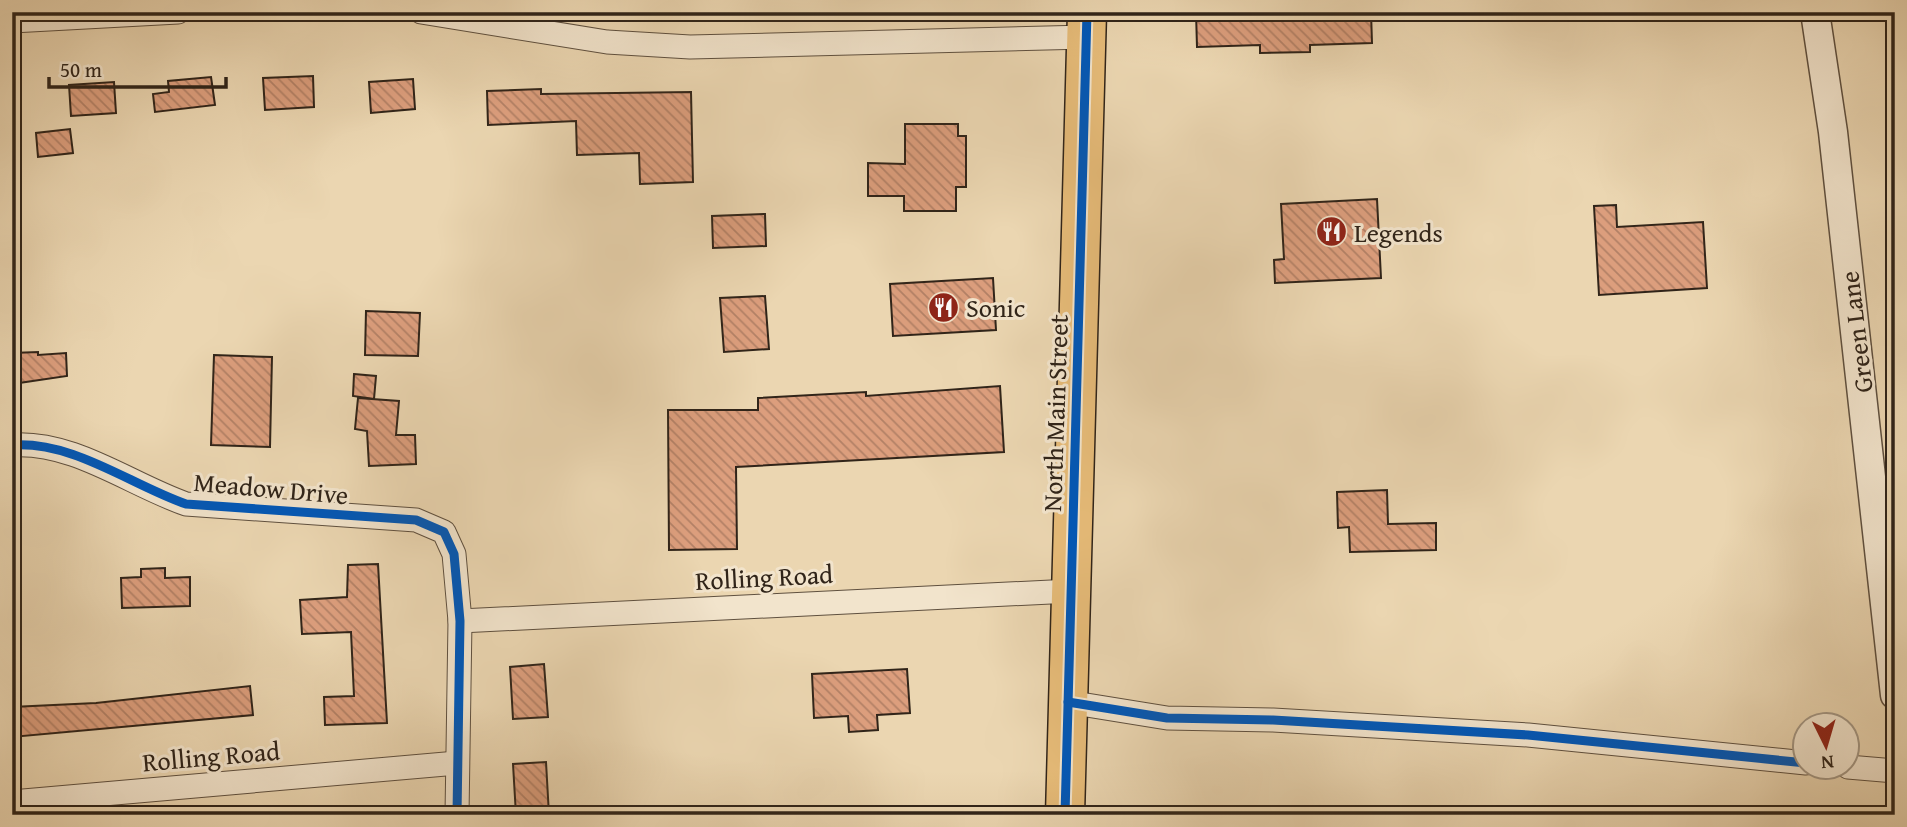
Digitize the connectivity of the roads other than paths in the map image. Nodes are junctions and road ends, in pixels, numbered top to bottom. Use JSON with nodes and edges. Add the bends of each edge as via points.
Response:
{"nodes":[{"id":1,"x":178,"y":12,"type":"edge"},
{"id":2,"x":421,"y":12,"type":"edge"},
{"id":3,"x":1815,"y":12,"type":"edge"},
{"id":4,"x":12,"y":21,"type":"edge"},
{"id":5,"x":1087,"y":24,"type":"edge"},
{"id":6,"x":12,"y":445,"type":"edge"},
{"id":7,"x":1071,"y":591,"type":"junction"},
{"id":8,"x":460,"y":621,"type":"junction"},
{"id":9,"x":1895,"y":695,"type":"edge"},
{"id":10,"x":1068,"y":702,"type":"junction"},
{"id":11,"x":1792,"y":761,"type":"edge"},
{"id":12,"x":457,"y":763,"type":"junction"},
{"id":13,"x":1862,"y":768,"type":"edge"},
{"id":14,"x":1895,"y":771,"type":"edge"},
{"id":15,"x":12,"y":802,"type":"edge"},
{"id":16,"x":457,"y":815,"type":"edge"},
{"id":17,"x":1065,"y":815,"type":"edge"}],
"edges":[{"from":1,"to":4,"type":"street"},
{"from":2,"to":5,"type":"street","via":[[607,42],[690,47]]},
{"from":3,"to":9,"type":"street","name":"Green Lane","via":[[1839,186]]},
{"from":5,"to":7,"type":"highway","name":"North Main Street"},
{"from":6,"to":8,"type":"street","name":"Meadow Drive","via":[[37,443],[69,453],[186,504],[416,520],[444,532],[454,554]]},
{"from":7,"to":8,"type":"street","name":"Rolling Road"},
{"from":7,"to":10,"type":"highway","name":"North Main Street"},
{"from":8,"to":12,"type":"street","name":"Meadow Drive"},
{"from":10,"to":11,"type":"street","via":[[1167,718],[1528,735]]},
{"from":10,"to":17,"type":"highway","name":"North Main Street"},
{"from":12,"to":15,"type":"street","name":"Rolling Road"},
{"from":12,"to":16,"type":"street","name":"Meadow Drive"},
{"from":13,"to":14,"type":"street"}]}
